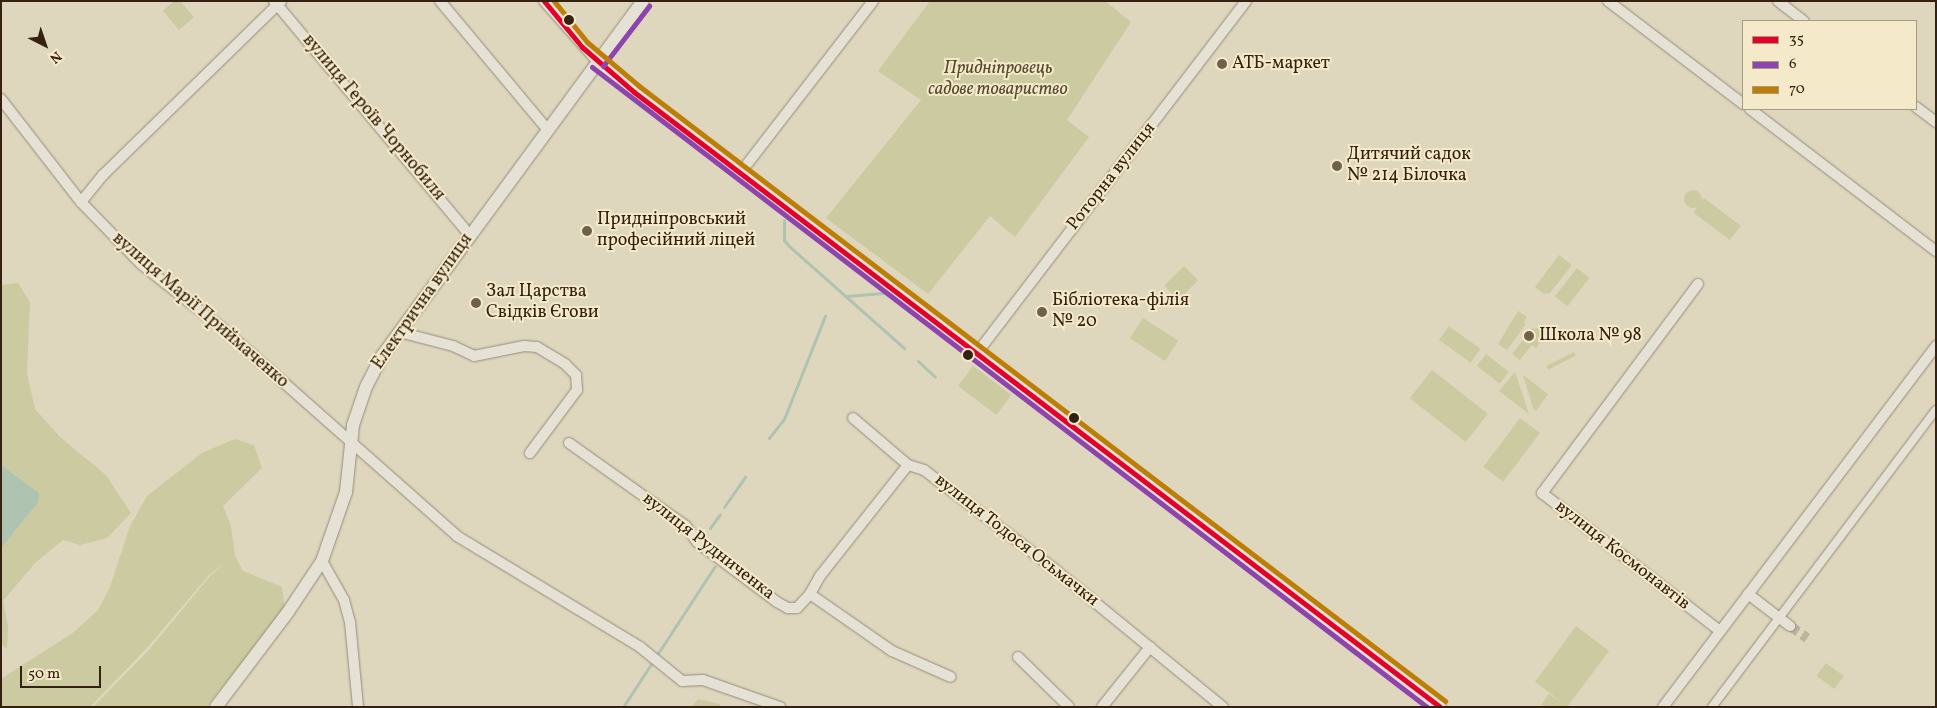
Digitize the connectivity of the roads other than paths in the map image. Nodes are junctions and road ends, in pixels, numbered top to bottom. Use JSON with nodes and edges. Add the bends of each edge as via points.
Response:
{"nodes":[{"id":1,"x":440,"y":1,"type":"edge"},
{"id":2,"x":544,"y":1,"type":"edge"},
{"id":3,"x":643,"y":1,"type":"edge"},
{"id":4,"x":873,"y":1,"type":"edge"},
{"id":5,"x":1246,"y":1,"type":"edge"},
{"id":6,"x":1608,"y":1,"type":"edge"},
{"id":7,"x":1778,"y":1,"type":"edge"},
{"id":8,"x":278,"y":3,"type":"edge"},
{"id":9,"x":1803,"y":20,"type":"edge"},
{"id":10,"x":597,"y":61,"type":"junction"},
{"id":11,"x":1,"y":99,"type":"edge"},
{"id":12,"x":1742,"y":103,"type":"edge"},
{"id":13,"x":1917,"y":108,"type":"edge"},
{"id":14,"x":1751,"y":110,"type":"edge"},
{"id":15,"x":1936,"y":122,"type":"edge"},
{"id":16,"x":547,"y":129,"type":"junction"},
{"id":17,"x":741,"y":172,"type":"junction"},
{"id":18,"x":81,"y":202,"type":"junction"},
{"id":19,"x":470,"y":235,"type":"junction"},
{"id":20,"x":1936,"y":251,"type":"edge"},
{"id":21,"x":1698,"y":284,"type":"dead end"},
{"id":22,"x":399,"y":332,"type":"junction"},
{"id":23,"x":1936,"y":346,"type":"edge"},
{"id":24,"x":978,"y":353,"type":"junction"},
{"id":25,"x":1936,"y":410,"type":"edge"},
{"id":26,"x":853,"y":418,"type":"dead end"},
{"id":27,"x":569,"y":443,"type":"dead end"},
{"id":28,"x":352,"y":444,"type":"junction"},
{"id":29,"x":530,"y":453,"type":"dead end"},
{"id":30,"x":908,"y":466,"type":"junction"},
{"id":31,"x":322,"y":561,"type":"junction"},
{"id":32,"x":810,"y":594,"type":"junction"},
{"id":33,"x":1748,"y":594,"type":"junction"},
{"id":34,"x":1779,"y":617,"type":"junction"},
{"id":35,"x":1790,"y":626,"type":"tunnel mouth"},
{"id":36,"x":1720,"y":631,"type":"junction"},
{"id":37,"x":1150,"y":647,"type":"junction"},
{"id":38,"x":1018,"y":657,"type":"dead end"},
{"id":39,"x":952,"y":677,"type":"dead end"},
{"id":40,"x":216,"y":707,"type":"edge"},
{"id":41,"x":358,"y":707,"type":"edge"},
{"id":42,"x":780,"y":707,"type":"edge"},
{"id":43,"x":1069,"y":707,"type":"edge"},
{"id":44,"x":1102,"y":707,"type":"edge"},
{"id":45,"x":1223,"y":707,"type":"edge"},
{"id":46,"x":1440,"y":707,"type":"edge"},
{"id":47,"x":1663,"y":707,"type":"edge"},
{"id":48,"x":1712,"y":707,"type":"edge"}],
"edges":[{"from":1,"to":16,"type":"street"},
{"from":2,"to":10,"type":"street"},
{"from":3,"to":10,"type":"street","name":"Електрична вулиця"},
{"from":4,"to":17,"type":"street"},
{"from":5,"to":24,"type":"street","name":"Роторна вулиця"},
{"from":6,"to":12,"type":"street"},
{"from":7,"to":9,"type":"street"},
{"from":8,"to":18,"type":"street","via":[[103,175]]},
{"from":8,"to":19,"type":"street","name":"вулиця Героїв Чорнобиля"},
{"from":10,"to":16,"type":"street","name":"Електрична вулиця"},
{"from":10,"to":17,"type":"street"},
{"from":11,"to":18,"type":"street","name":"вулиця Марії Приймаченко"},
{"from":13,"to":15,"type":"street"},
{"from":14,"to":20,"type":"street"},
{"from":16,"to":19,"type":"street","name":"Електрична вулиця"},
{"from":17,"to":24,"type":"street"},
{"from":18,"to":28,"type":"street","name":"вулиця Марії Приймаченко","via":[[141,264],[221,327]]},
{"from":19,"to":22,"type":"street","name":"Електрична вулиця"},
{"from":21,"to":36,"type":"street","name":"вулиця Космонавтів","via":[[1542,494]]},
{"from":22,"to":28,"type":"street","name":"Електрична вулиця","via":[[366,387],[354,425]]},
{"from":22,"to":29,"type":"street","via":[[453,346],[474,356],[524,346],[537,347],[565,364],[576,376],[577,390]]},
{"from":23,"to":33,"type":"street"},
{"from":24,"to":46,"type":"street"},
{"from":25,"to":34,"type":"street"},
{"from":26,"to":30,"type":"street"},
{"from":27,"to":32,"type":"street","name":"вулиця Рудниченка","via":[[686,526],[697,542],[777,602],[797,608]]},
{"from":28,"to":31,"type":"street","name":"Електрична вулиця","via":[[346,492]]},
{"from":28,"to":42,"type":"street","name":"вулиця Марії Приймаченко","via":[[456,536],[640,647],[682,681],[703,680]]},
{"from":30,"to":32,"type":"street"},
{"from":30,"to":37,"type":"street","name":"вулиця Тодося Осьмачки","via":[[924,470],[940,480]]},
{"from":31,"to":40,"type":"street","name":"Електрична вулиця"},
{"from":31,"to":41,"type":"street","via":[[344,600],[350,622]]},
{"from":32,"to":39,"type":"street","via":[[892,650]]},
{"from":33,"to":34,"type":"street"},
{"from":33,"to":36,"type":"street"},
{"from":34,"to":35,"type":"street"},
{"from":34,"to":48,"type":"street"},
{"from":36,"to":47,"type":"street"},
{"from":37,"to":44,"type":"street"},
{"from":37,"to":45,"type":"street","name":"вулиця Тодося Осьмачки"},
{"from":38,"to":43,"type":"street"}]}
